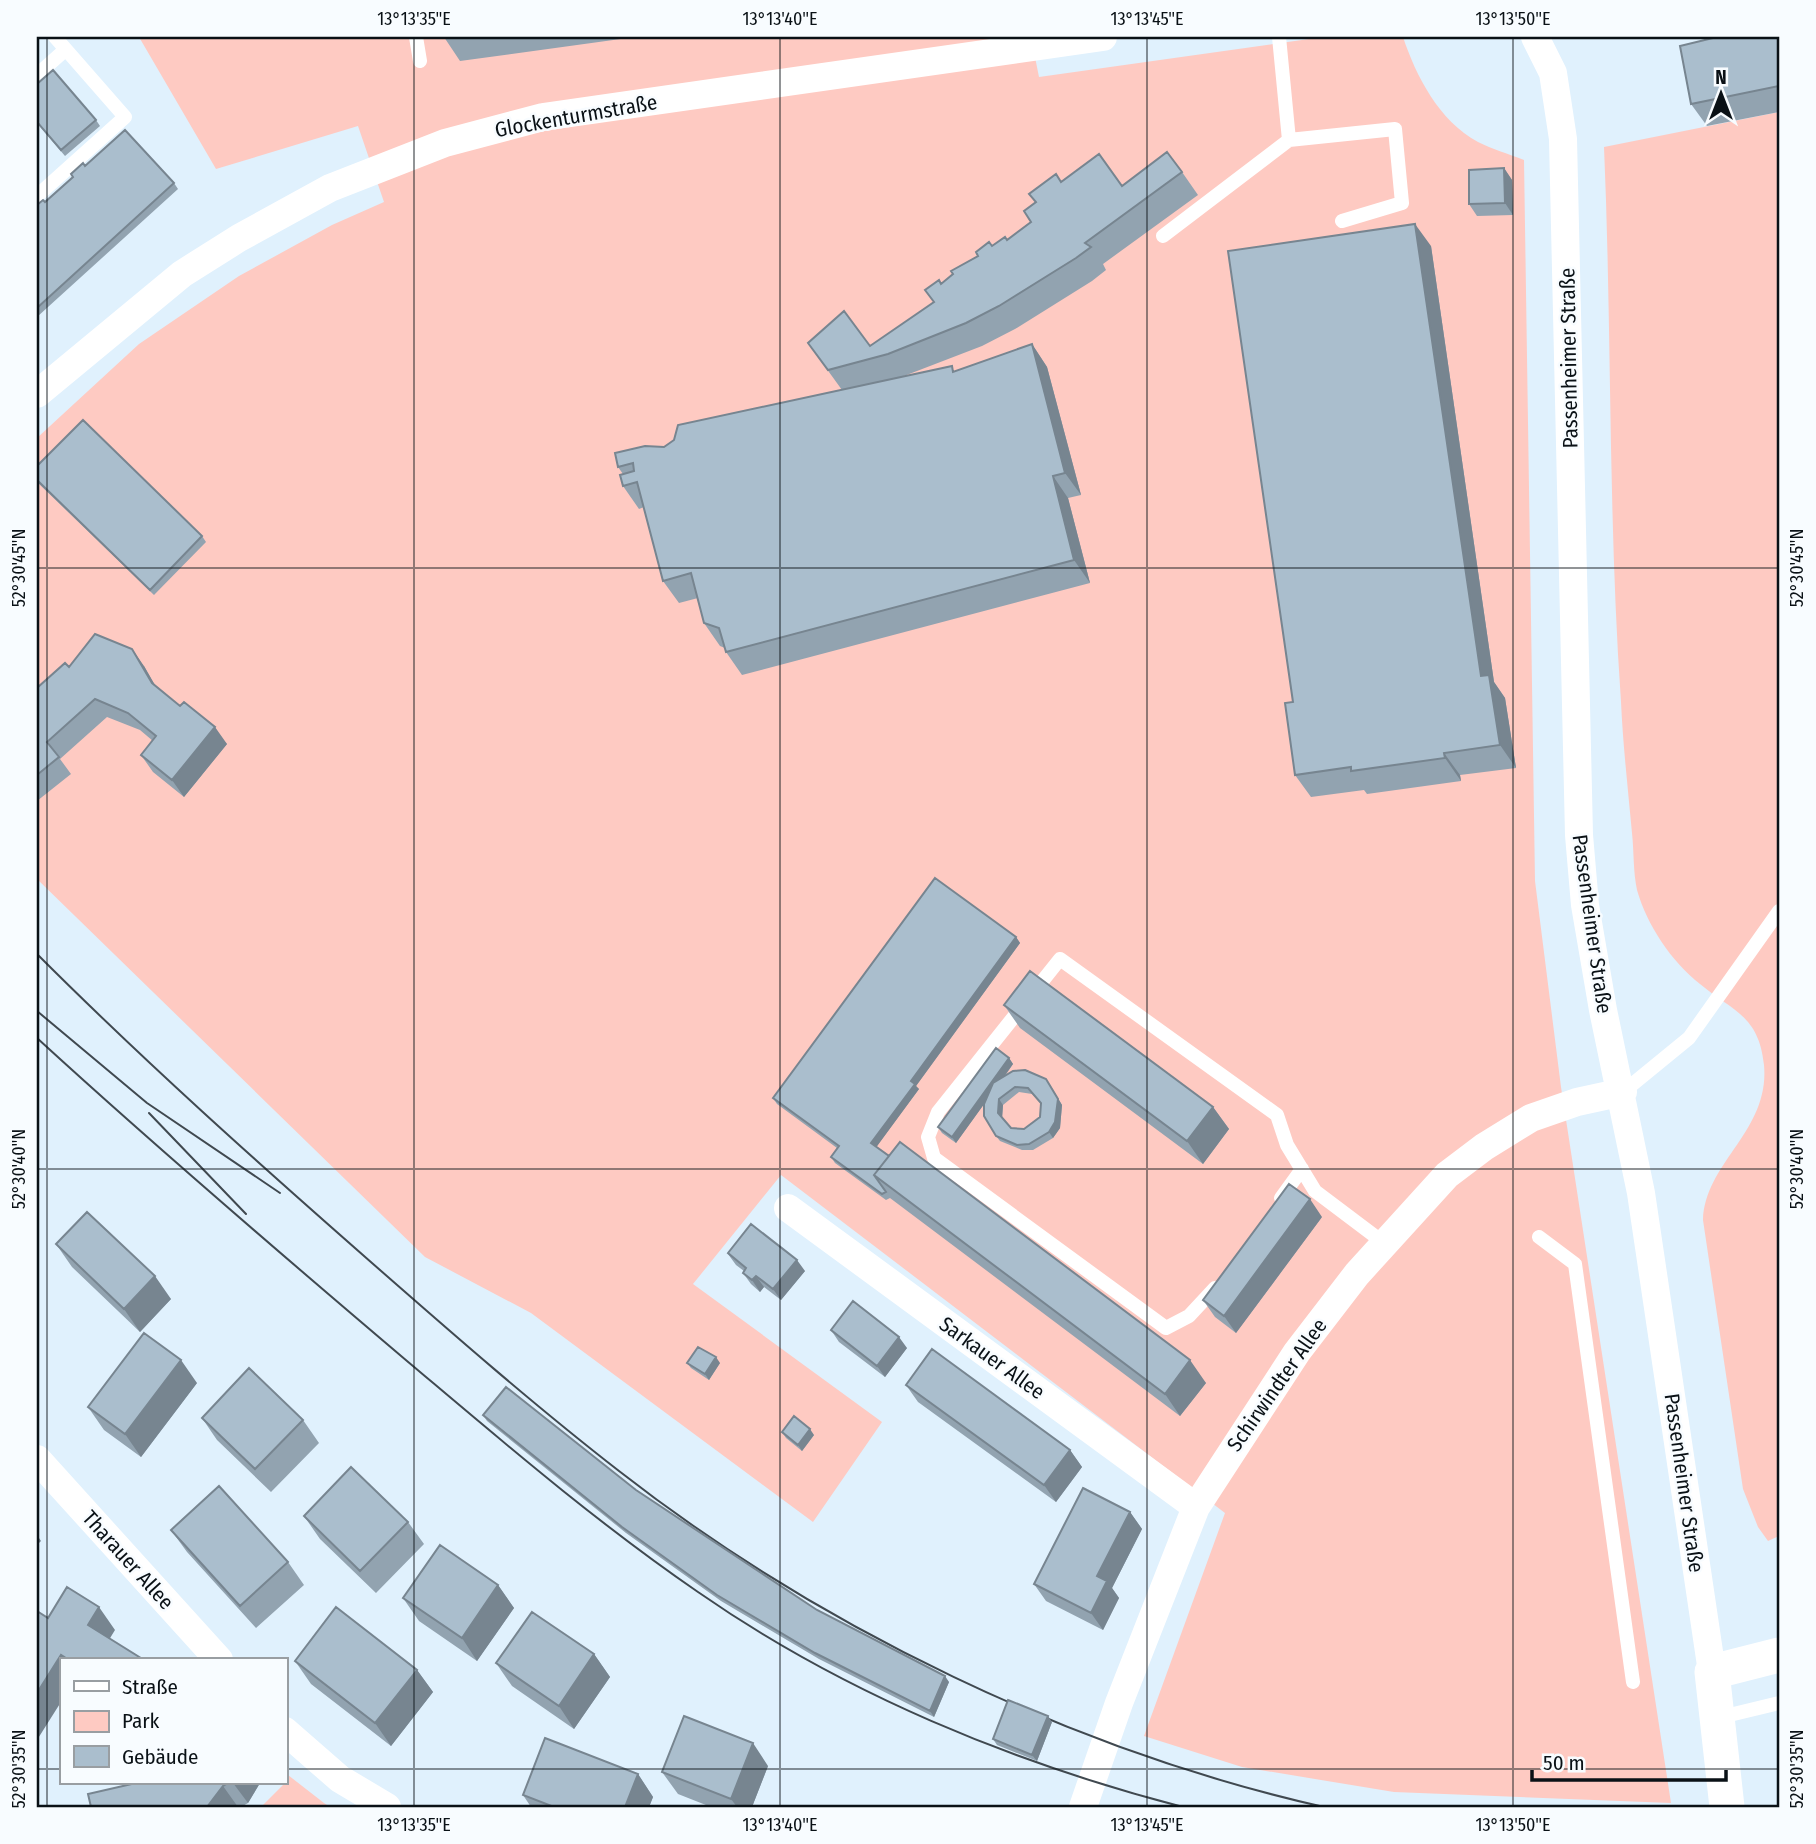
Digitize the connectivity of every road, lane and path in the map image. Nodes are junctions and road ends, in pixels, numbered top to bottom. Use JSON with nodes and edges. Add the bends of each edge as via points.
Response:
{"nodes":[{"id":1,"x":55,"y":37,"type":"edge"},
{"id":2,"x":416,"y":37,"type":"edge"},
{"id":3,"x":1102,"y":37,"type":"edge"},
{"id":4,"x":1279,"y":37,"type":"edge"},
{"id":5,"x":1535,"y":37,"type":"edge"},
{"id":6,"x":65,"y":50,"type":"junction"},
{"id":7,"x":420,"y":61,"type":"dead end"},
{"id":8,"x":37,"y":75,"type":"edge"},
{"id":9,"x":1289,"y":140,"type":"junction"},
{"id":10,"x":37,"y":196,"type":"edge"},
{"id":11,"x":1342,"y":221,"type":"dead end"},
{"id":12,"x":1163,"y":236,"type":"dead end"},
{"id":13,"x":37,"y":394,"type":"edge"},
{"id":14,"x":1779,"y":911,"type":"edge"},
{"id":15,"x":1623,"y":1092,"type":"junction"},
{"id":16,"x":1302,"y":1169,"type":"junction"},
{"id":17,"x":788,"y":1208,"type":"dead end"},
{"id":18,"x":1270,"y":1213,"type":"edge"},
{"id":19,"x":1539,"y":1237,"type":"dead end"},
{"id":20,"x":1384,"y":1243,"type":"junction"},
{"id":21,"x":1222,"y":1278,"type":"edge"},
{"id":22,"x":37,"y":1459,"type":"edge"},
{"id":23,"x":1196,"y":1507,"type":"junction"},
{"id":24,"x":1779,"y":1655,"type":"edge"},
{"id":25,"x":217,"y":1658,"type":"edge"},
{"id":26,"x":1712,"y":1672,"type":"junction"},
{"id":27,"x":1633,"y":1682,"type":"dead end"},
{"id":28,"x":1779,"y":1703,"type":"edge"},
{"id":29,"x":1719,"y":1731,"type":"junction"},
{"id":30,"x":287,"y":1733,"type":"edge"},
{"id":31,"x":387,"y":1807,"type":"edge"},
{"id":32,"x":1083,"y":1807,"type":"edge"},
{"id":33,"x":1727,"y":1807,"type":"edge"}],
"edges":[{"from":1,"to":6,"type":"lane"},
{"from":2,"to":7,"type":"lane"},
{"from":3,"to":13,"type":"street","name":"Glockenturmstraße","via":[[543,117],[445,143],[330,188],[239,238],[182,274]]},
{"from":4,"to":9,"type":"lane"},
{"from":5,"to":15,"type":"street","name":"Passenheimer Straße","via":[[1553,73],[1563,139],[1578,835],[1599,988]]},
{"from":6,"to":8,"type":"lane"},
{"from":6,"to":10,"type":"lane","via":[[125,117]]},
{"from":9,"to":11,"type":"lane","via":[[1395,129],[1402,203]]},
{"from":9,"to":12,"type":"lane"},
{"from":14,"to":15,"type":"lane","via":[[1689,1038]]},
{"from":15,"to":20,"type":"street","name":"Schirwindter Allee","via":[[1531,1118],[1484,1147],[1447,1175]]},
{"from":15,"to":26,"type":"street","name":"Passenheimer Straße","via":[[1656,1282]]},
{"from":16,"to":18,"type":"lane"},
{"from":16,"to":20,"type":"lane","via":[[1315,1191]]},
{"from":16,"to":21,"type":"lane","via":[[1287,1145],[1277,1115],[1059,959],[938,1112],[928,1138],[934,1158],[1166,1328],[1189,1316]]},
{"from":17,"to":23,"type":"street","name":"Sarkauer Allee"},
{"from":19,"to":27,"type":"lane","via":[[1575,1264]]},
{"from":20,"to":23,"type":"street","name":"Schirwindter Allee","via":[[1297,1352]]},
{"from":22,"to":25,"type":"street","name":"Tharauer Allee"},
{"from":23,"to":32,"type":"street","name":"Schirwindter Allee"},
{"from":24,"to":26,"type":"street"},
{"from":26,"to":29,"type":"street","name":"Passenheimer Straße"},
{"from":28,"to":29,"type":"lane"},
{"from":29,"to":33,"type":"street","name":"Passenheimer Straße"},
{"from":30,"to":31,"type":"street","via":[[340,1779]]}]}
